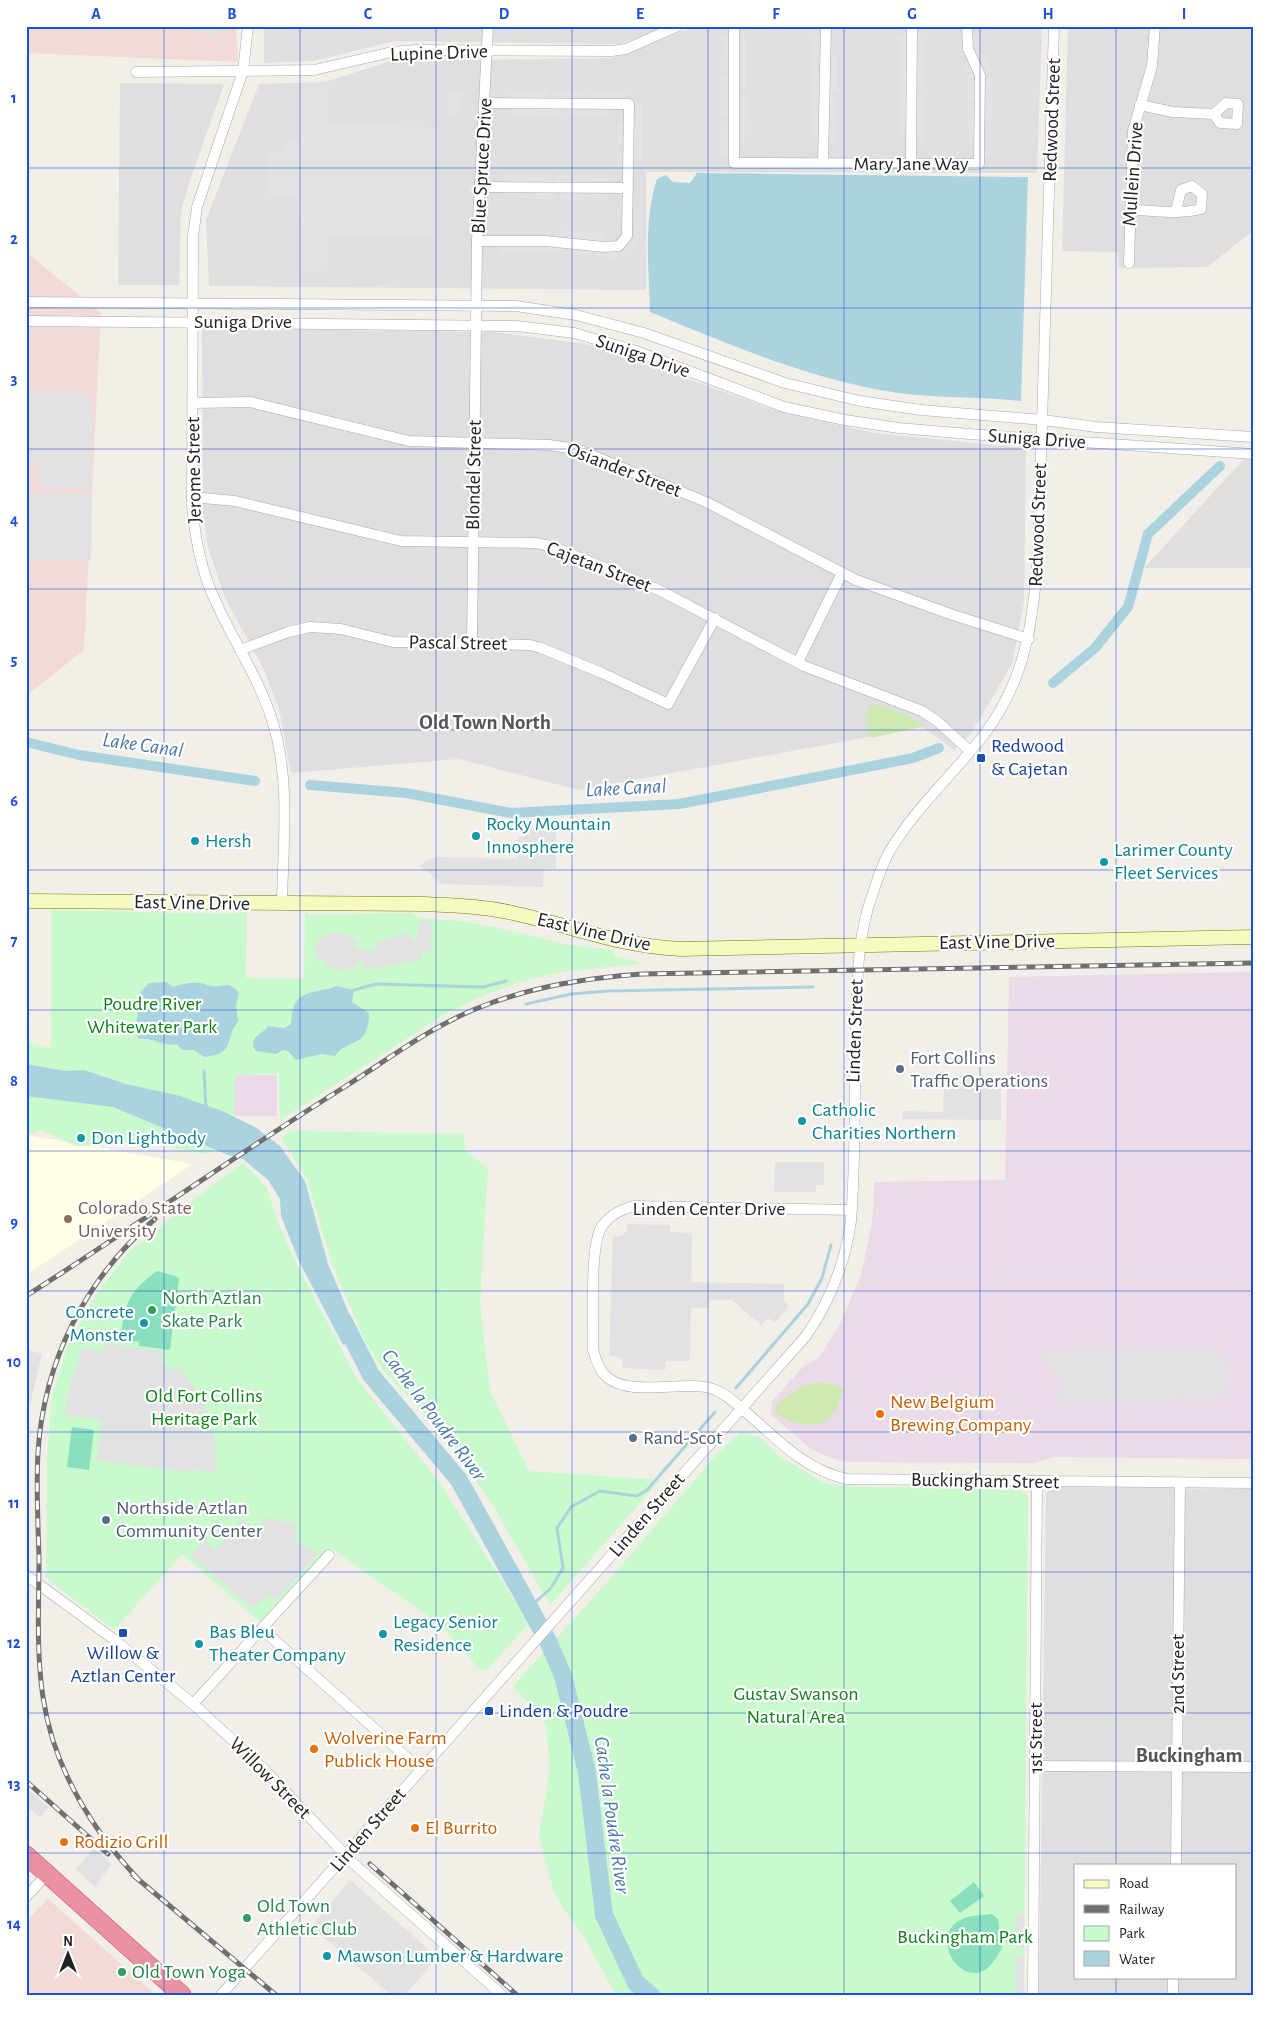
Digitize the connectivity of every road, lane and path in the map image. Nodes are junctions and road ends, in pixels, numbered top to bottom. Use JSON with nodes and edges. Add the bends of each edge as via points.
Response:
{"nodes":[{"id":1,"x":248,"y":26,"type":"edge"},
{"id":2,"x":488,"y":26,"type":"edge"},
{"id":3,"x":678,"y":26,"type":"edge"},
{"id":4,"x":734,"y":26,"type":"edge"},
{"id":5,"x":826,"y":26,"type":"edge"},
{"id":6,"x":912,"y":26,"type":"edge"},
{"id":7,"x":967,"y":26,"type":"edge"},
{"id":8,"x":1054,"y":26,"type":"edge"},
{"id":9,"x":1155,"y":26,"type":"edge"},
{"id":10,"x":488,"y":50,"type":"junction"},
{"id":11,"x":243,"y":71,"type":"junction"},
{"id":12,"x":136,"y":72,"type":"dead end"},
{"id":13,"x":486,"y":103,"type":"junction"},
{"id":14,"x":1140,"y":105,"type":"junction"},
{"id":15,"x":1214,"y":114,"type":"dead end"},
{"id":16,"x":823,"y":163,"type":"junction"},
{"id":17,"x":911,"y":164,"type":"junction"},
{"id":18,"x":480,"y":187,"type":"junction"},
{"id":19,"x":628,"y":188,"type":"junction"},
{"id":20,"x":1130,"y":210,"type":"junction"},
{"id":21,"x":1176,"y":211,"type":"dead end"},
{"id":22,"x":477,"y":240,"type":"junction"},
{"id":23,"x":1128,"y":263,"type":"dead end"},
{"id":24,"x":26,"y":302,"type":"edge"},
{"id":25,"x":193,"y":303,"type":"junction"},
{"id":26,"x":476,"y":305,"type":"junction"},
{"id":27,"x":26,"y":320,"type":"edge"},
{"id":28,"x":193,"y":322,"type":"junction"},
{"id":29,"x":476,"y":324,"type":"junction"},
{"id":30,"x":193,"y":403,"type":"junction"},
{"id":31,"x":1042,"y":420,"type":"junction"},
{"id":32,"x":1253,"y":437,"type":"edge"},
{"id":33,"x":1041,"y":439,"type":"junction"},
{"id":34,"x":474,"y":443,"type":"junction"},
{"id":35,"x":1253,"y":454,"type":"edge"},
{"id":36,"x":192,"y":497,"type":"junction"},
{"id":37,"x":473,"y":542,"type":"junction"},
{"id":38,"x":842,"y":573,"type":"junction"},
{"id":39,"x":715,"y":618,"type":"junction"},
{"id":40,"x":1029,"y":639,"type":"junction"},
{"id":41,"x":472,"y":644,"type":"junction"},
{"id":42,"x":240,"y":650,"type":"junction"},
{"id":43,"x":798,"y":662,"type":"junction"},
{"id":44,"x":970,"y":751,"type":"junction"},
{"id":45,"x":26,"y":901,"type":"edge"},
{"id":46,"x":282,"y":904,"type":"junction"},
{"id":47,"x":1253,"y":937,"type":"edge"},
{"id":48,"x":861,"y":945,"type":"junction"},
{"id":49,"x":852,"y":1210,"type":"junction"},
{"id":50,"x":741,"y":1408,"type":"junction"},
{"id":51,"x":1037,"y":1482,"type":"junction"},
{"id":52,"x":1180,"y":1483,"type":"junction"},
{"id":53,"x":1253,"y":1483,"type":"edge"},
{"id":54,"x":329,"y":1555,"type":"dead end"},
{"id":55,"x":26,"y":1575,"type":"edge"},
{"id":56,"x":262,"y":1629,"type":"junction"},
{"id":57,"x":193,"y":1704,"type":"junction"},
{"id":58,"x":1036,"y":1766,"type":"junction"},
{"id":59,"x":1178,"y":1767,"type":"junction"},
{"id":60,"x":1253,"y":1767,"type":"edge"},
{"id":61,"x":421,"y":1770,"type":"junction"},
{"id":62,"x":346,"y":1855,"type":"junction"},
{"id":63,"x":26,"y":1856,"type":"edge"},
{"id":64,"x":1176,"y":1864,"type":"edge"},
{"id":65,"x":47,"y":1874,"type":"junction"},
{"id":66,"x":26,"y":1896,"type":"edge"},
{"id":67,"x":1173,"y":1978,"type":"edge"},
{"id":68,"x":182,"y":1995,"type":"edge"},
{"id":69,"x":221,"y":1995,"type":"edge"},
{"id":70,"x":502,"y":1995,"type":"edge"},
{"id":71,"x":1033,"y":1995,"type":"edge"},
{"id":72,"x":1173,"y":1995,"type":"edge"}],
"edges":[{"from":1,"to":11,"type":"street","name":"Jerome Street"},
{"from":2,"to":10,"type":"street","name":"Blue Spruce Drive"},
{"from":3,"to":10,"type":"street","name":"Lupine Drive","via":[[626,49],[612,51]]},
{"from":4,"to":16,"type":"street","name":"Mary Jane Way","via":[[734,163]]},
{"from":5,"to":16,"type":"street"},
{"from":6,"to":17,"type":"street"},
{"from":7,"to":17,"type":"street","name":"Mary Jane Way","via":[[968,49],[980,75],[979,164]]},
{"from":8,"to":31,"type":"street","name":"Redwood Street"},
{"from":9,"to":14,"type":"street","name":"Mullein Drive","via":[[1152,66]]},
{"from":10,"to":11,"type":"street","name":"Lupine Drive","via":[[392,52],[314,70]]},
{"from":10,"to":13,"type":"street","name":"Blue Spruce Drive"},
{"from":11,"to":12,"type":"street","name":"Lupine Drive"},
{"from":11,"to":25,"type":"street","name":"Jerome Street","via":[[197,207],[193,236]]},
{"from":13,"to":18,"type":"street","name":"Blue Spruce Drive"},
{"from":13,"to":19,"type":"street","via":[[629,104]]},
{"from":14,"to":15,"type":"street","via":[[1173,112]]},
{"from":14,"to":20,"type":"street","name":"Mullein Drive","via":[[1133,131]]},
{"from":16,"to":17,"type":"street","name":"Mary Jane Way"},
{"from":18,"to":19,"type":"street"},
{"from":18,"to":22,"type":"street","name":"Blue Spruce Drive"},
{"from":19,"to":22,"type":"street","via":[[627,236],[619,246]]},
{"from":20,"to":21,"type":"street"},
{"from":20,"to":23,"type":"street","name":"Mullein Drive"},
{"from":22,"to":26,"type":"street","name":"Blue Spruce Drive"},
{"from":24,"to":25,"type":"street","name":"Suniga Drive"},
{"from":25,"to":26,"type":"street","name":"Suniga Drive"},
{"from":25,"to":28,"type":"street","name":"Jerome Street"},
{"from":26,"to":29,"type":"street","name":"Blondel Street"},
{"from":26,"to":31,"type":"street","name":"Suniga Drive","via":[[516,306],[576,315],[684,346],[785,383],[860,401],[921,410]]},
{"from":27,"to":28,"type":"street","name":"Suniga Drive"},
{"from":28,"to":29,"type":"street","name":"Suniga Drive"},
{"from":28,"to":30,"type":"street","name":"Jerome Street"},
{"from":29,"to":33,"type":"street","name":"Suniga Drive","via":[[574,333],[633,350],[784,407],[845,420],[899,428]]},
{"from":29,"to":34,"type":"street","name":"Blondel Street"},
{"from":30,"to":34,"type":"street","name":"Osiander Street","via":[[250,402],[409,441]]},
{"from":30,"to":36,"type":"street","name":"Jerome Street"},
{"from":31,"to":32,"type":"street","name":"Suniga Drive","via":[[1096,427]]},
{"from":31,"to":33,"type":"street","name":"Redwood Street"},
{"from":33,"to":35,"type":"street","name":"Suniga Drive"},
{"from":33,"to":40,"type":"street","name":"Redwood Street","via":[[1038,555]]},
{"from":34,"to":37,"type":"street","name":"Blondel Street"},
{"from":34,"to":38,"type":"street","name":"Osiander Street","via":[[577,449],[706,502]]},
{"from":36,"to":37,"type":"street","name":"Cajetan Street","via":[[235,501],[401,541]]},
{"from":36,"to":42,"type":"street","name":"Jerome Street","via":[[194,527],[207,580]]},
{"from":37,"to":39,"type":"street","name":"Cajetan Street","via":[[551,546],[659,590]]},
{"from":37,"to":41,"type":"street","name":"Blondel Street"},
{"from":38,"to":40,"type":"street","name":"Osiander Street","via":[[953,615]]},
{"from":38,"to":43,"type":"street"},
{"from":39,"to":41,"type":"street","name":"Pascal Street","via":[[668,704],[541,648]]},
{"from":39,"to":43,"type":"street","name":"Cajetan Street"},
{"from":40,"to":44,"type":"street","name":"Redwood Street","via":[[1009,694],[984,735]]},
{"from":41,"to":42,"type":"street","name":"Pascal Street","via":[[393,642],[341,629],[310,627]]},
{"from":42,"to":46,"type":"street","name":"Jerome Street","via":[[264,698],[278,743],[284,793]]},
{"from":43,"to":44,"type":"street","name":"Cajetan Street","via":[[922,711]]},
{"from":44,"to":48,"type":"street","name":"Redwood Street","via":[[924,804],[887,856],[872,896]]},
{"from":45,"to":46,"type":"main road","name":"East Vine Drive"},
{"from":46,"to":48,"type":"main road","name":"East Vine Drive","via":[[425,904],[485,908],[604,939],[649,947]]},
{"from":47,"to":48,"type":"main road","name":"East Vine Drive"},
{"from":48,"to":49,"type":"street","name":"Linden Street","via":[[857,971]]},
{"from":49,"to":50,"type":"street","name":"Linden Street","via":[[845,1258],[827,1304],[806,1336]]},
{"from":49,"to":50,"type":"street","name":"Linden Center Drive","via":[[634,1206],[614,1214],[603,1225],[596,1245],[593,1349],[603,1374],[624,1386],[713,1389]]},
{"from":50,"to":51,"type":"street","name":"Buckingham Street","via":[[806,1464],[832,1476],[861,1480]]},
{"from":50,"to":61,"type":"street","name":"Linden Street"},
{"from":51,"to":52,"type":"street","name":"Buckingham Street"},
{"from":51,"to":58,"type":"street","name":"1st Street"},
{"from":52,"to":53,"type":"street","name":"Buckingham Street"},
{"from":52,"to":59,"type":"street","name":"2nd Street"},
{"from":54,"to":56,"type":"street"},
{"from":55,"to":57,"type":"street","name":"Willow Street","via":[[112,1638]]},
{"from":56,"to":57,"type":"street"},
{"from":56,"to":61,"type":"street"},
{"from":57,"to":62,"type":"street","name":"Willow Street","via":[[263,1768]]},
{"from":58,"to":59,"type":"street"},
{"from":58,"to":71,"type":"street","name":"1st Street"},
{"from":59,"to":60,"type":"street"},
{"from":59,"to":64,"type":"street","name":"2nd Street"},
{"from":61,"to":62,"type":"street","name":"Linden Street"},
{"from":62,"to":69,"type":"street","name":"Linden Street"},
{"from":62,"to":70,"type":"street","name":"Willow Street"},
{"from":63,"to":65,"type":"highway"},
{"from":65,"to":66,"type":"street"},
{"from":65,"to":68,"type":"highway"},
{"from":67,"to":72,"type":"street"}]}
